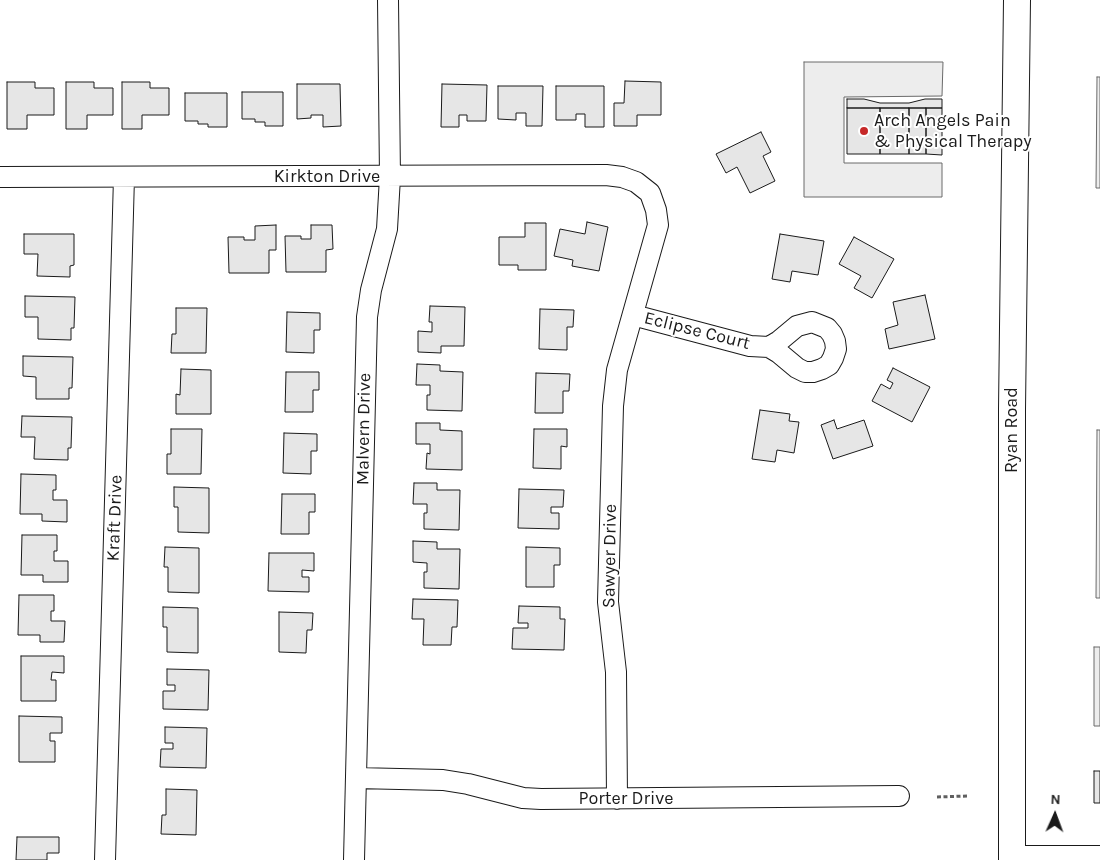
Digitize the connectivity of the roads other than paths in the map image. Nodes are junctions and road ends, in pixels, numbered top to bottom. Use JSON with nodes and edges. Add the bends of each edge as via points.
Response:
{"nodes":[{"id":1,"x":388,"y":0,"type":"edge"},
{"id":2,"x":1017,"y":0,"type":"edge"},
{"id":3,"x":124,"y":176,"type":"junction"},
{"id":4,"x":390,"y":176,"type":"junction"},
{"id":5,"x":0,"y":177,"type":"edge"},
{"id":6,"x":650,"y":192,"type":"joint"},
{"id":7,"x":633,"y":315,"type":"junction"},
{"id":8,"x":769,"y":347,"type":"dead end"},
{"id":9,"x":356,"y":778,"type":"junction"},
{"id":10,"x":899,"y":796,"type":"dead end"},
{"id":11,"x":617,"y":799,"type":"junction"},
{"id":12,"x":1100,"y":856,"type":"edge"},
{"id":13,"x":1012,"y":858,"type":"edge"},
{"id":14,"x":105,"y":860,"type":"edge"},
{"id":15,"x":354,"y":860,"type":"edge"}],
"edges":[{"from":1,"to":4,"type":"street","name":"Malvern Drive"},
{"from":2,"to":13,"type":"main road","name":"Ryan Road","via":[[1012,409]]},
{"from":3,"to":4,"type":"street","name":"Kirkton Drive"},
{"from":3,"to":5,"type":"street","name":"Kirkton Drive"},
{"from":3,"to":14,"type":"street","name":"Kraft Drive"},
{"from":4,"to":6,"type":"street","name":"Kirkton Drive","via":[[606,175],[636,182]]},
{"from":4,"to":9,"type":"street","name":"Malvern Drive","via":[[387,229],[367,317]]},
{"from":6,"to":7,"type":"street","name":"Eclipse Court","via":[[658,225]]},
{"from":7,"to":8,"type":"street","name":"Eclipse Court","via":[[750,346]]},
{"from":7,"to":11,"type":"street","name":"Sawyer Drive","via":[[617,370],[613,406],[608,602],[616,672]]},
{"from":9,"to":11,"type":"street","name":"Porter Drive","via":[[443,780],[523,798]]},
{"from":9,"to":15,"type":"street","name":"Malvern Drive"},
{"from":10,"to":11,"type":"street","name":"Porter Drive"},
{"from":12,"to":13,"type":"street"}]}
